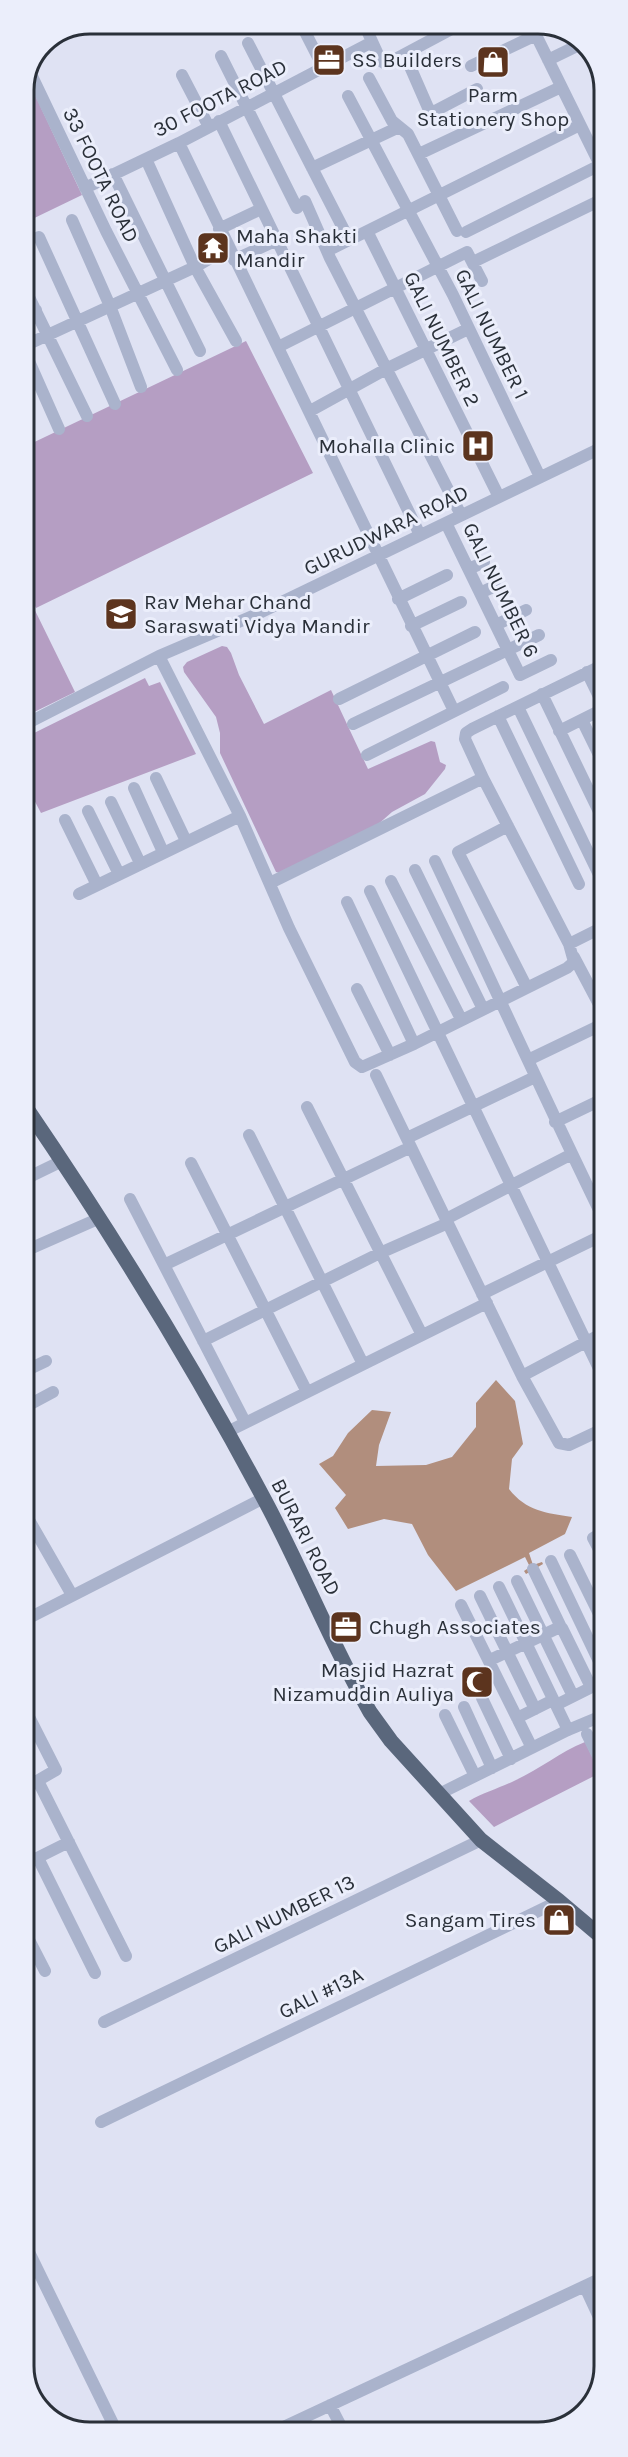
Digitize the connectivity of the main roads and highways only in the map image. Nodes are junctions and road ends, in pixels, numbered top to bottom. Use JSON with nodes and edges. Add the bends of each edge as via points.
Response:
{"nodes":[{"id":1,"x":34,"y":1122,"type":"edge"},
{"id":2,"x":594,"y":1930,"type":"edge"}],
"edges":[{"from":1,"to":2,"type":"main road","name":"BURARI ROAD","via":[[100,1218],[227,1432],[370,1712],[391,1741],[481,1840]]}]}
